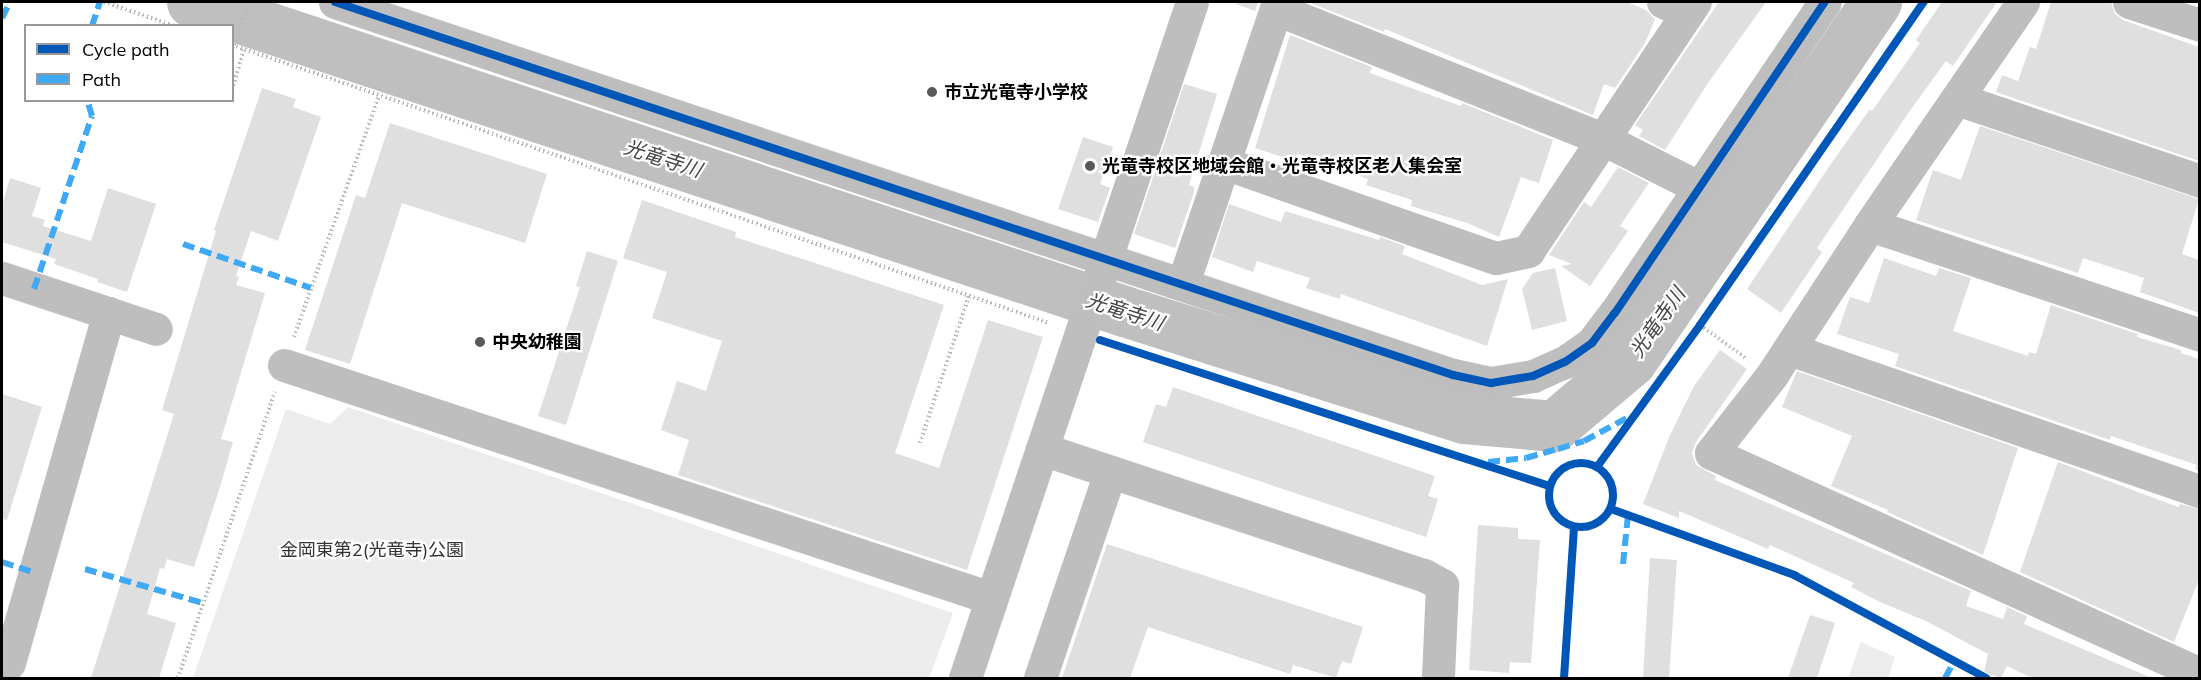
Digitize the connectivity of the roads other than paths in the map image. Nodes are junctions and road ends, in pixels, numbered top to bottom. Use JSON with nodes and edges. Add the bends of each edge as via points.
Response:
{"nodes":[{"id":1,"x":335,"y":2,"type":"edge"},
{"id":2,"x":1192,"y":2,"type":"edge"},
{"id":3,"x":1825,"y":2,"type":"edge"},
{"id":4,"x":2023,"y":2,"type":"edge"},
{"id":5,"x":2129,"y":2,"type":"edge"},
{"id":6,"x":1277,"y":5,"type":"edge"},
{"id":7,"x":1682,"y":5,"type":"edge"},
{"id":8,"x":2199,"y":25,"type":"edge"},
{"id":9,"x":1957,"y":99,"type":"junction"},
{"id":10,"x":1605,"y":141,"type":"junction"},
{"id":11,"x":1224,"y":163,"type":"junction"},
{"id":12,"x":2199,"y":181,"type":"edge"},
{"id":13,"x":1700,"y":188,"type":"junction"},
{"id":14,"x":1870,"y":225,"type":"junction"},
{"id":15,"x":1102,"y":272,"type":"junction"},
{"id":16,"x":2,"y":278,"type":"edge"},
{"id":17,"x":1183,"y":283,"type":"junction"},
{"id":18,"x":109,"y":313,"type":"junction"},
{"id":19,"x":156,"y":329,"type":"dead end"},
{"id":20,"x":2199,"y":335,"type":"edge"},
{"id":21,"x":1780,"y":362,"type":"junction"},
{"id":22,"x":284,"y":365,"type":"dead end"},
{"id":23,"x":1042,"y":449,"type":"junction"},
{"id":24,"x":1110,"y":472,"type":"junction"},
{"id":25,"x":2199,"y":490,"type":"edge"},
{"id":26,"x":991,"y":598,"type":"junction"},
{"id":27,"x":2197,"y":665,"type":"edge"},
{"id":28,"x":5,"y":668,"type":"edge"},
{"id":29,"x":965,"y":678,"type":"edge"},
{"id":30,"x":1040,"y":678,"type":"edge"},
{"id":31,"x":1438,"y":678,"type":"edge"}],
"edges":[{"from":1,"to":15,"type":"street"},
{"from":2,"to":15,"type":"street"},
{"from":3,"to":13,"type":"street"},
{"from":4,"to":9,"type":"street"},
{"from":5,"to":8,"type":"street"},
{"from":6,"to":10,"type":"street"},
{"from":6,"to":11,"type":"street"},
{"from":7,"to":10,"type":"street"},
{"from":9,"to":12,"type":"street"},
{"from":9,"to":14,"type":"street"},
{"from":10,"to":11,"type":"street","via":[[1528,251],[1496,258]]},
{"from":10,"to":13,"type":"street"},
{"from":11,"to":17,"type":"street"},
{"from":13,"to":17,"type":"street","via":[[1592,343],[1565,362],[1533,376],[1491,383],[1453,375]]},
{"from":14,"to":20,"type":"street"},
{"from":14,"to":21,"type":"street"},
{"from":15,"to":17,"type":"street"},
{"from":15,"to":23,"type":"street","via":[[1093,330]]},
{"from":16,"to":18,"type":"street"},
{"from":18,"to":19,"type":"street"},
{"from":18,"to":28,"type":"street"},
{"from":21,"to":25,"type":"street"},
{"from":21,"to":27,"type":"street","via":[[1711,453]]},
{"from":22,"to":26,"type":"street"},
{"from":23,"to":24,"type":"street"},
{"from":23,"to":26,"type":"street"},
{"from":24,"to":30,"type":"street"},
{"from":24,"to":31,"type":"street","via":[[1424,574],[1442,585]]},
{"from":26,"to":29,"type":"street"}]}
